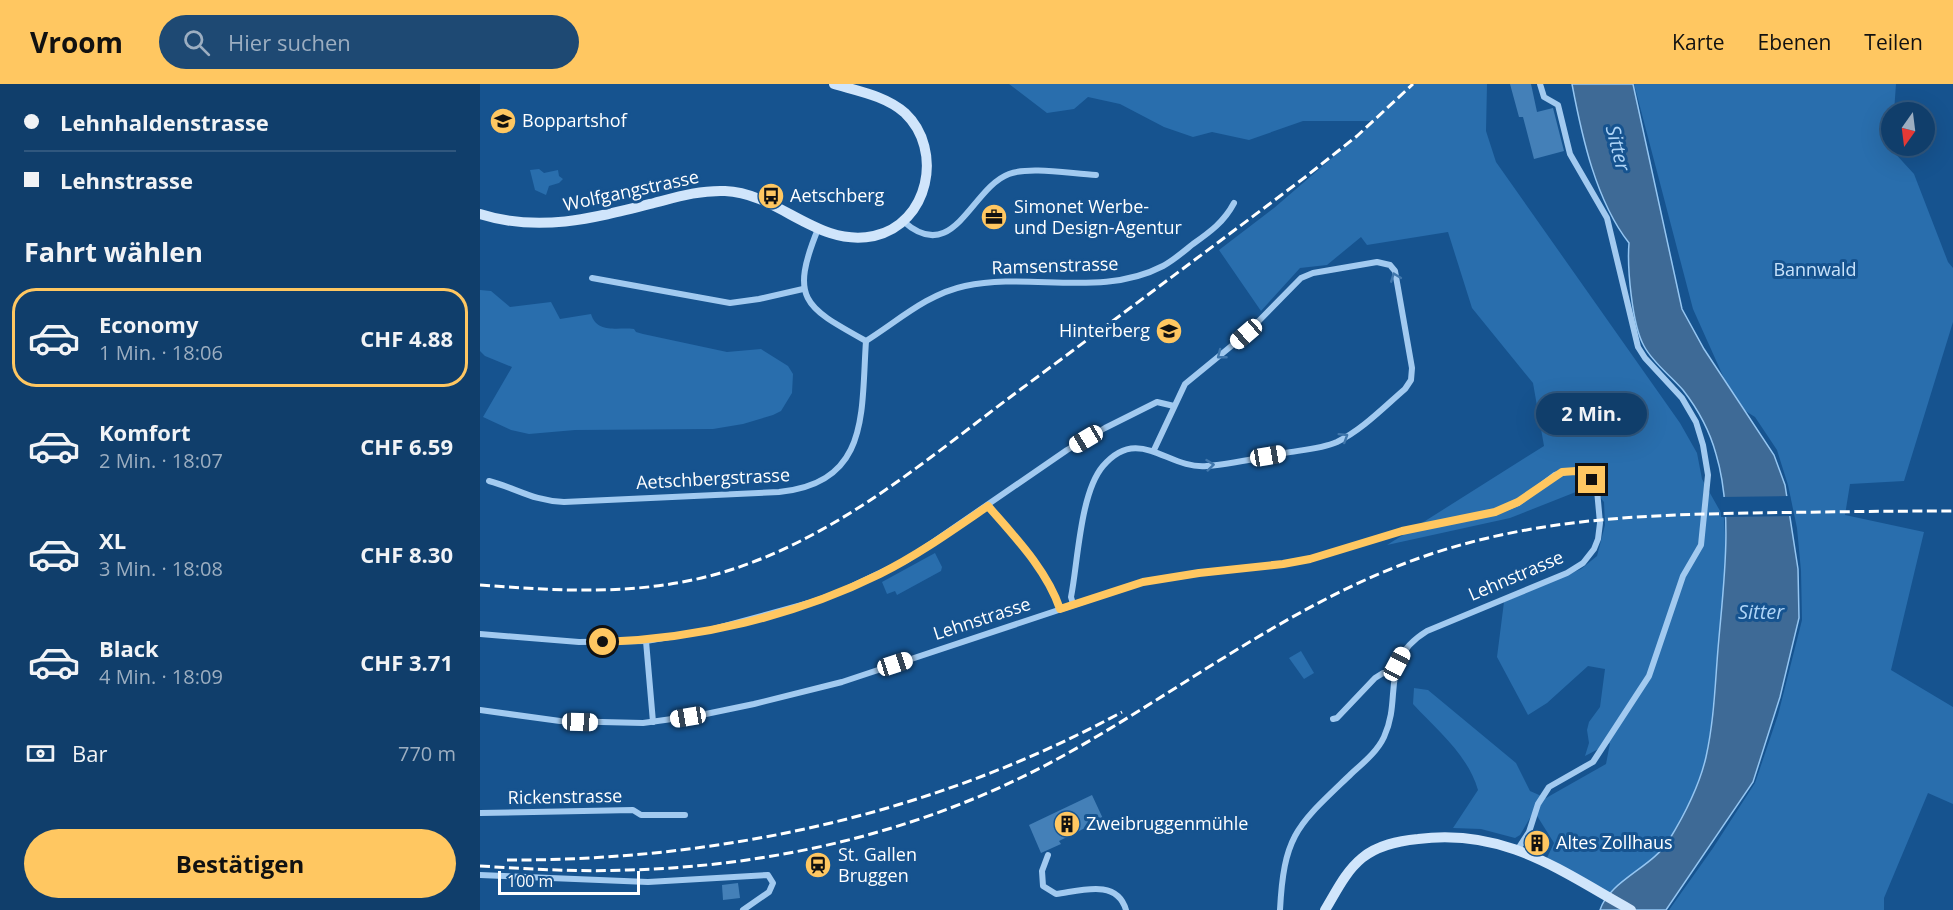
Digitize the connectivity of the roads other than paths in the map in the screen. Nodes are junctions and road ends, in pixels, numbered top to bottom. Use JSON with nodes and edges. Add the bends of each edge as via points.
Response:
{"nodes":[{"id":1,"x":834,"y":84,"type":"edge"},
{"id":2,"x":1540,"y":84,"type":"edge"},
{"id":3,"x":1096,"y":176,"type":"dead end"},
{"id":4,"x":1234,"y":203,"type":"dead end"},
{"id":5,"x":480,"y":214,"type":"edge"},
{"id":6,"x":903,"y":221,"type":"junction"},
{"id":7,"x":818,"y":229,"type":"junction"},
{"id":8,"x":592,"y":278,"type":"dead end"},
{"id":9,"x":803,"y":289,"type":"junction"},
{"id":10,"x":866,"y":341,"type":"junction"},
{"id":11,"x":1174,"y":406,"type":"junction"},
{"id":12,"x":1154,"y":450,"type":"junction"},
{"id":13,"x":489,"y":481,"type":"dead end"},
{"id":14,"x":988,"y":506,"type":"junction"},
{"id":15,"x":1073,"y":604,"type":"junction"},
{"id":16,"x":1060,"y":609,"type":"junction"},
{"id":17,"x":480,"y":634,"type":"edge"},
{"id":18,"x":646,"y":641,"type":"junction"},
{"id":19,"x":1394,"y":675,"type":"junction"},
{"id":20,"x":480,"y":710,"type":"edge"},
{"id":21,"x":1333,"y":719,"type":"dead end"},
{"id":22,"x":653,"y":722,"type":"junction"},
{"id":23,"x":480,"y":813,"type":"edge"},
{"id":24,"x":686,"y":815,"type":"dead end"},
{"id":25,"x":1518,"y":849,"type":"junction"},
{"id":26,"x":1048,"y":855,"type":"dead end"},
{"id":27,"x":480,"y":875,"type":"edge"},
{"id":28,"x":743,"y":910,"type":"edge"},
{"id":29,"x":1126,"y":910,"type":"edge"},
{"id":30,"x":1280,"y":910,"type":"edge"},
{"id":31,"x":1325,"y":910,"type":"edge"},
{"id":32,"x":1630,"y":910,"type":"edge"}],
"edges":[{"from":1,"to":6,"type":"street","name":"Wolfgangstrasse","via":[[893,104],[919,131],[927,156],[926,180],[921,196]]},
{"from":2,"to":25,"type":"street","via":[[1544,97],[1558,105],[1570,154],[1608,218],[1638,346],[1682,398],[1696,422],[1708,475],[1701,545],[1683,576],[1649,676],[1593,762],[1549,787]]},
{"from":3,"to":6,"type":"street","via":[[1015,172],[997,179],[950,230],[925,233]]},
{"from":4,"to":10,"type":"street","name":"Ramsenstrasse","via":[[1217,226],[1173,260],[1147,273],[1108,281],[963,286],[928,300]]},
{"from":5,"to":7,"type":"street","name":"Wolfgangstrasse","via":[[521,224],[554,224],[690,194],[728,191],[760,199]]},
{"from":6,"to":7,"type":"street","name":"Wolfgangstrasse","via":[[889,231],[864,237],[838,236]]},
{"from":7,"to":9,"type":"street","via":[[804,268]]},
{"from":8,"to":9,"type":"street","via":[[730,303]]},
{"from":9,"to":10,"type":"street","via":[[821,315]]},
{"from":10,"to":13,"type":"street","name":"Aetschbergstrasse","via":[[854,442],[836,471],[817,484],[778,492],[564,502],[533,498]]},
{"from":11,"to":12,"type":"street"},
{"from":12,"to":11,"type":"street","one_way":true,"via":[[1179,462],[1208,466],[1321,447],[1351,433],[1411,380],[1395,271],[1390,265],[1377,262],[1304,276],[1246,334],[1185,384]]},
{"from":11,"to":14,"type":"street","via":[[1157,402],[1105,428]]},
{"from":12,"to":15,"type":"street","via":[[1136,448],[1122,452],[1109,460],[1096,477],[1082,527]]},
{"from":14,"to":16,"type":"street","via":[[1042,573]]},
{"from":14,"to":18,"type":"street","via":[[907,560],[840,592],[748,620]]},
{"from":15,"to":16,"type":"street","name":"Lehnstrasse"},
{"from":15,"to":19,"type":"street","name":"Lehnstrasse","via":[[1143,582],[1310,559],[1393,533],[1501,510],[1562,472],[1576,471],[1589,476],[1597,490],[1599,531],[1594,549],[1583,563],[1415,638],[1403,653]]},
{"from":16,"to":22,"type":"street","name":"Lehnstrasse","via":[[842,682],[712,713]]},
{"from":17,"to":18,"type":"street","via":[[579,642]]},
{"from":18,"to":22,"type":"street"},
{"from":19,"to":21,"type":"street","via":[[1383,673],[1376,678]]},
{"from":19,"to":30,"type":"street","name":"Lehnstrasse","via":[[1390,718],[1380,745],[1311,812],[1288,848]]},
{"from":20,"to":22,"type":"street","name":"Lehnstrasse","via":[[580,722]]},
{"from":23,"to":24,"type":"street","name":"Rickenstrasse","via":[[633,810],[641,814]]},
{"from":25,"to":31,"type":"street","via":[[1486,840],[1450,837],[1382,847],[1350,870]]},
{"from":25,"to":32,"type":"street"},
{"from":26,"to":29,"type":"street","via":[[1042,871],[1043,886],[1056,894],[1107,889],[1120,897]]},
{"from":27,"to":28,"type":"street","via":[[648,882],[768,875],[774,883],[769,892]]}]}
